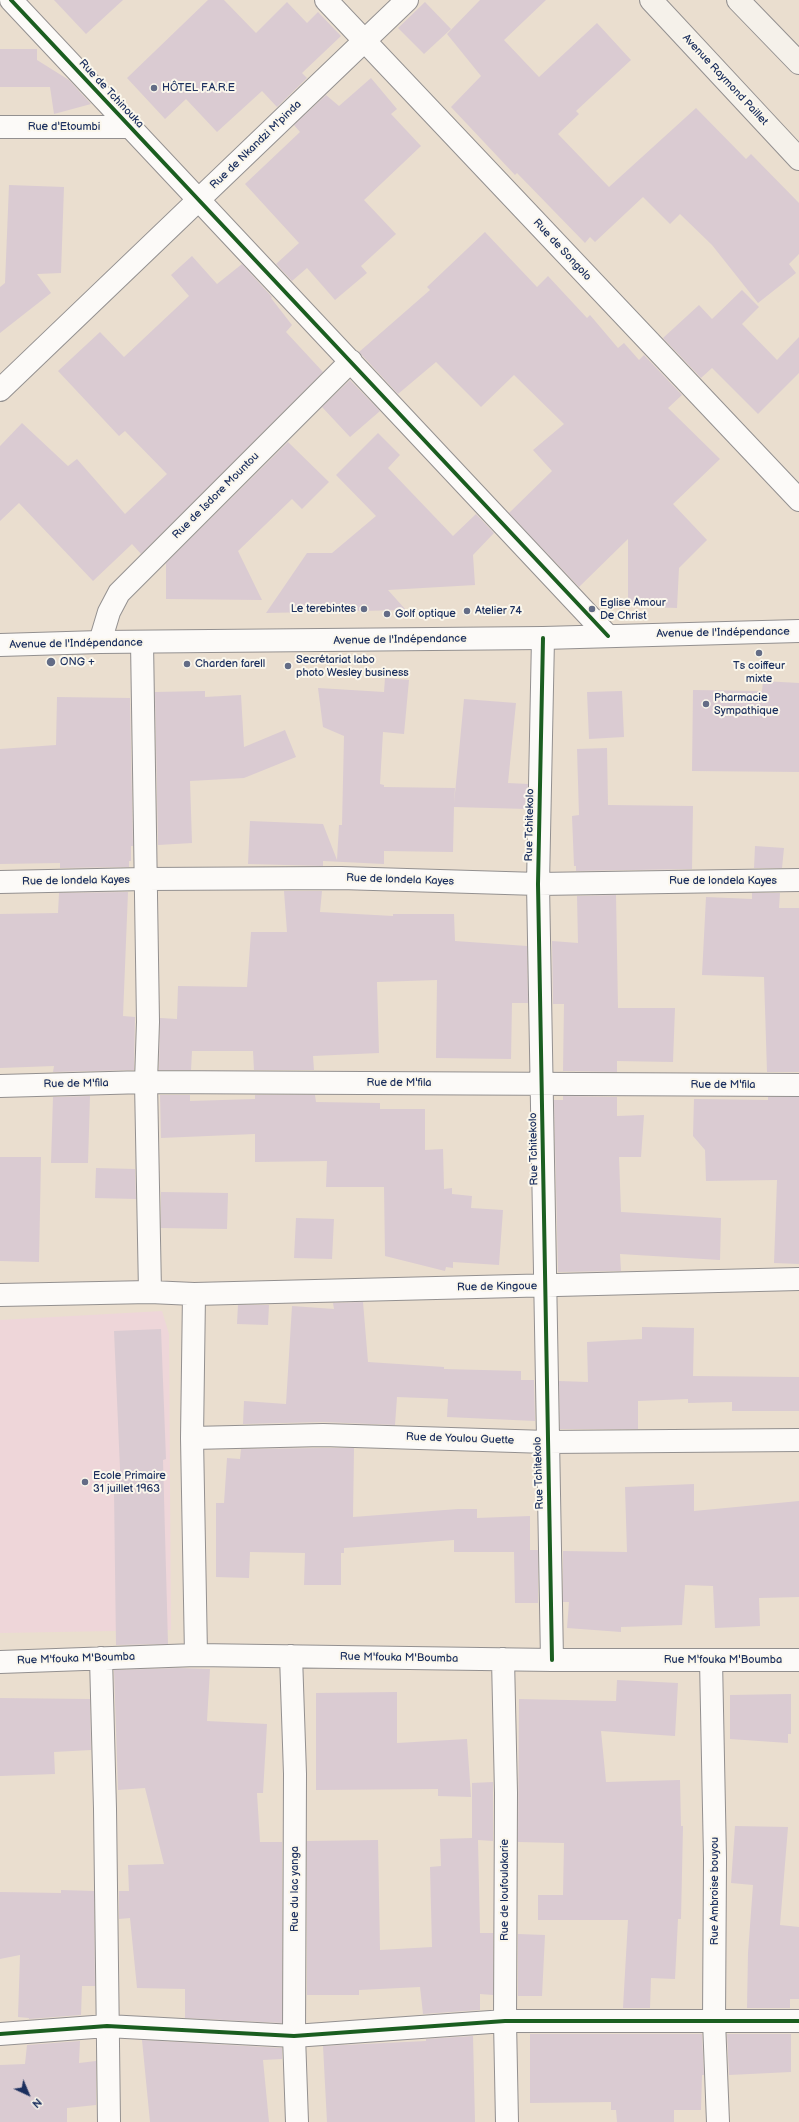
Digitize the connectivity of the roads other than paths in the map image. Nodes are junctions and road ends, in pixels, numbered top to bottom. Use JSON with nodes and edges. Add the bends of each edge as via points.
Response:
{"nodes":[{"id":1,"x":11,"y":0,"type":"edge"},
{"id":2,"x":326,"y":0,"type":"edge"},
{"id":3,"x":407,"y":0,"type":"edge"},
{"id":4,"x":651,"y":0,"type":"edge"},
{"id":5,"x":742,"y":1,"type":"edge"},
{"id":6,"x":364,"y":41,"type":"junction"},
{"id":7,"x":799,"y":63,"type":"edge"},
{"id":8,"x":0,"y":127,"type":"edge"},
{"id":9,"x":129,"y":127,"type":"junction"},
{"id":10,"x":799,"y":159,"type":"edge"},
{"id":11,"x":200,"y":200,"type":"junction"},
{"id":12,"x":351,"y":361,"type":"junction"},
{"id":13,"x":4,"y":382,"type":"edge"},
{"id":14,"x":799,"y":500,"type":"edge"},
{"id":15,"x":799,"y":631,"type":"edge"},
{"id":16,"x":608,"y":636,"type":"junction"},
{"id":17,"x":543,"y":638,"type":"junction"},
{"id":18,"x":100,"y":642,"type":"junction"},
{"id":19,"x":142,"y":642,"type":"junction"},
{"id":20,"x":0,"y":645,"type":"edge"},
{"id":21,"x":145,"y":879,"type":"junction"},
{"id":22,"x":799,"y":880,"type":"edge"},
{"id":23,"x":0,"y":882,"type":"edge"},
{"id":24,"x":538,"y":884,"type":"junction"},
{"id":25,"x":146,"y":1082,"type":"junction"},
{"id":26,"x":542,"y":1084,"type":"junction"},
{"id":27,"x":799,"y":1085,"type":"edge"},
{"id":28,"x":0,"y":1086,"type":"edge"},
{"id":29,"x":799,"y":1279,"type":"edge"},
{"id":30,"x":545,"y":1286,"type":"junction"},
{"id":31,"x":150,"y":1292,"type":"junction"},
{"id":32,"x":194,"y":1294,"type":"junction"},
{"id":33,"x":0,"y":1295,"type":"edge"},
{"id":34,"x":192,"y":1438,"type":"junction"},
{"id":35,"x":799,"y":1440,"type":"edge"},
{"id":36,"x":547,"y":1442,"type":"junction"},
{"id":37,"x":196,"y":1656,"type":"junction"},
{"id":38,"x":291,"y":1656,"type":"junction"},
{"id":39,"x":101,"y":1658,"type":"junction"},
{"id":40,"x":503,"y":1659,"type":"junction"},
{"id":41,"x":552,"y":1660,"type":"junction"},
{"id":42,"x":711,"y":1660,"type":"junction"},
{"id":43,"x":799,"y":1660,"type":"edge"},
{"id":44,"x":0,"y":1662,"type":"edge"},
{"id":45,"x":504,"y":2021,"type":"junction"},
{"id":46,"x":714,"y":2021,"type":"junction"},
{"id":47,"x":799,"y":2021,"type":"edge"},
{"id":48,"x":107,"y":2026,"type":"junction"},
{"id":49,"x":0,"y":2034,"type":"edge"},
{"id":50,"x":294,"y":2036,"type":"junction"},
{"id":51,"x":109,"y":2122,"type":"edge"},
{"id":52,"x":297,"y":2122,"type":"edge"},
{"id":53,"x":507,"y":2122,"type":"edge"},
{"id":54,"x":718,"y":2122,"type":"edge"}],
"edges":[{"from":1,"to":9,"type":"street","name":"Rue de Tchinouka"},
{"from":2,"to":6,"type":"street","name":"Rue de Songolo"},
{"from":3,"to":6,"type":"street","name":"Rue de Nkandzi M'pinda"},
{"from":4,"to":10,"type":"main road","name":"Avenue Raymond Paillet"},
{"from":5,"to":7,"type":"main road"},
{"from":6,"to":11,"type":"street","name":"Rue de Nkandzi M'pinda"},
{"from":6,"to":14,"type":"street","name":"Rue de Songolo"},
{"from":8,"to":9,"type":"street","name":"Rue d'Etoumbi"},
{"from":9,"to":11,"type":"street","name":"Rue de Tchinouka"},
{"from":11,"to":12,"type":"street","name":"Rue de Tchinouka"},
{"from":11,"to":13,"type":"street","name":"Rue de Nkandzi M'pinda"},
{"from":12,"to":16,"type":"street","name":"Rue de Tchinouka"},
{"from":12,"to":18,"type":"street","name":"Rue de Isdore Mountou","via":[[119,592],[109,612]]},
{"from":15,"to":16,"type":"street","name":"Avenue de l'Indépendance"},
{"from":16,"to":17,"type":"street","name":"Avenue de l'Indépendance"},
{"from":17,"to":19,"type":"street","name":"Avenue de l'Indépendance"},
{"from":17,"to":24,"type":"street","name":"Rue Tchitekolo"},
{"from":18,"to":19,"type":"street","name":"Avenue de l'Indépendance"},
{"from":18,"to":20,"type":"street","name":"Avenue de l'Indépendance"},
{"from":19,"to":21,"type":"street"},
{"from":21,"to":23,"type":"street","name":"Rue de londela Kayes"},
{"from":21,"to":24,"type":"street","name":"Rue de londela Kayes","via":[[341,878]]},
{"from":21,"to":25,"type":"street","via":[[148,1022]]},
{"from":22,"to":24,"type":"street","name":"Rue de londela Kayes"},
{"from":24,"to":26,"type":"street","name":"Rue Tchitekolo"},
{"from":25,"to":26,"type":"street","name":"Rue de M'fila"},
{"from":25,"to":28,"type":"street","name":"Rue de M'fila"},
{"from":25,"to":31,"type":"street"},
{"from":26,"to":27,"type":"street","name":"Rue de M'fila"},
{"from":26,"to":30,"type":"street","name":"Rue Tchitekolo"},
{"from":29,"to":30,"type":"street","name":"Rue de Kingoue"},
{"from":30,"to":32,"type":"street","name":"Rue de Kingoue"},
{"from":30,"to":36,"type":"street","name":"Rue Tchitekolo"},
{"from":31,"to":32,"type":"street","name":"Rue de Kingoue"},
{"from":31,"to":33,"type":"street","name":"Rue de Kingoue"},
{"from":32,"to":34,"type":"street"},
{"from":34,"to":36,"type":"street","name":"Rue de Youlou Guette","via":[[323,1435]]},
{"from":34,"to":37,"type":"street"},
{"from":35,"to":36,"type":"street","name":"Rue de Youlou Guette"},
{"from":36,"to":41,"type":"street","name":"Rue Tchitekolo"},
{"from":37,"to":38,"type":"street","name":"Rue M'fouka M'Boumba"},
{"from":37,"to":39,"type":"street","name":"Rue M'fouka M'Boumba"},
{"from":38,"to":40,"type":"street","name":"Rue M'fouka M'Boumba"},
{"from":38,"to":50,"type":"street","name":"Rue du lac yanga","via":[[295,1774]]},
{"from":39,"to":44,"type":"street","name":"Rue M'fouka M'Boumba"},
{"from":39,"to":48,"type":"street"},
{"from":40,"to":41,"type":"street","name":"Rue M'fouka M'Boumba"},
{"from":40,"to":45,"type":"street","name":"Rue de loufoulakarie","via":[[506,1793]]},
{"from":41,"to":42,"type":"street","name":"Rue M'fouka M'Boumba"},
{"from":42,"to":43,"type":"street","name":"Rue M'fouka M'Boumba"},
{"from":42,"to":46,"type":"street","name":"Rue Ambroise bouyou","via":[[715,1859]]},
{"from":45,"to":46,"type":"street"},
{"from":45,"to":50,"type":"street"},
{"from":45,"to":53,"type":"street","name":"Rue de loufoulakarie"},
{"from":46,"to":47,"type":"street"},
{"from":46,"to":54,"type":"street","name":"Rue Ambroise bouyou"},
{"from":48,"to":49,"type":"street"},
{"from":48,"to":50,"type":"street"},
{"from":48,"to":51,"type":"street"},
{"from":50,"to":52,"type":"street","name":"Rue du lac yanga"}]}
